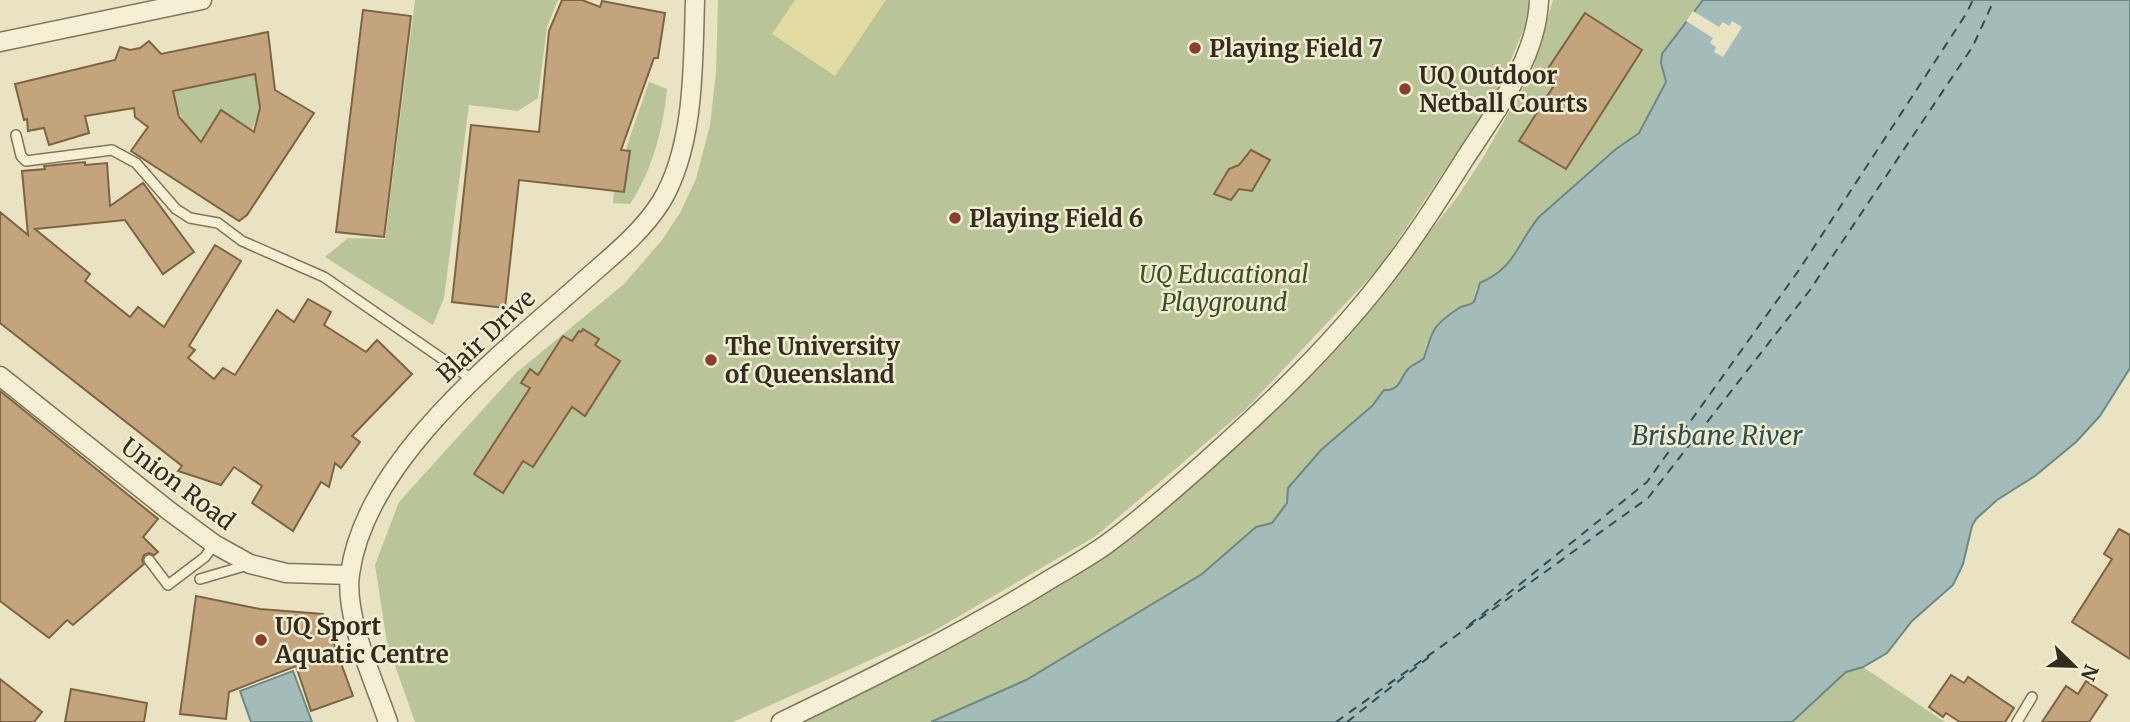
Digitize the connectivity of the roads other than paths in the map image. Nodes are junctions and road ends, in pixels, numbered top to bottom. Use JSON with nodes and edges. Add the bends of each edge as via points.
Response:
{"nodes":[{"id":1,"x":201,"y":0,"type":"edge"},
{"id":2,"x":695,"y":0,"type":"edge"},
{"id":3,"x":1539,"y":0,"type":"edge"},
{"id":4,"x":0,"y":42,"type":"edge"},
{"id":5,"x":16,"y":135,"type":"dead end"},
{"id":6,"x":0,"y":376,"type":"edge"},
{"id":7,"x":473,"y":380,"type":"junction"},
{"id":8,"x":214,"y":544,"type":"junction"},
{"id":9,"x":149,"y":560,"type":"dead end"},
{"id":10,"x":250,"y":565,"type":"junction"},
{"id":11,"x":349,"y":575,"type":"junction"},
{"id":12,"x":200,"y":579,"type":"dead end"},
{"id":13,"x":2032,"y":696,"type":"dead end"},
{"id":14,"x":388,"y":722,"type":"edge"},
{"id":15,"x":780,"y":722,"type":"edge"},
{"id":16,"x":2017,"y":722,"type":"edge"}],
"edges":[{"from":1,"to":4,"type":"street"},
{"from":2,"to":7,"type":"street","name":"Blair Drive","via":[[687,120],[675,174],[660,202],[636,235]]},
{"from":3,"to":15,"type":"street","via":[[1530,46],[1505,96],[1416,234],[1360,305],[1255,417],[1103,546],[939,643]]},
{"from":5,"to":7,"type":"lane","via":[[26,161],[112,150],[123,154],[176,209],[190,218],[218,223],[242,241],[324,277]]},
{"from":6,"to":8,"type":"street","name":"Union Road"},
{"from":7,"to":11,"type":"street","name":"Blair Drive","via":[[432,422],[383,486],[362,530]]},
{"from":8,"to":9,"type":"lane","via":[[205,557],[168,585]]},
{"from":8,"to":10,"type":"street","name":"Union Road"},
{"from":10,"to":11,"type":"street","name":"Union Road","via":[[286,573]]},
{"from":10,"to":12,"type":"lane"},
{"from":11,"to":14,"type":"street","name":"Blair Drive","via":[[353,620]]},
{"from":13,"to":16,"type":"lane"}]}
